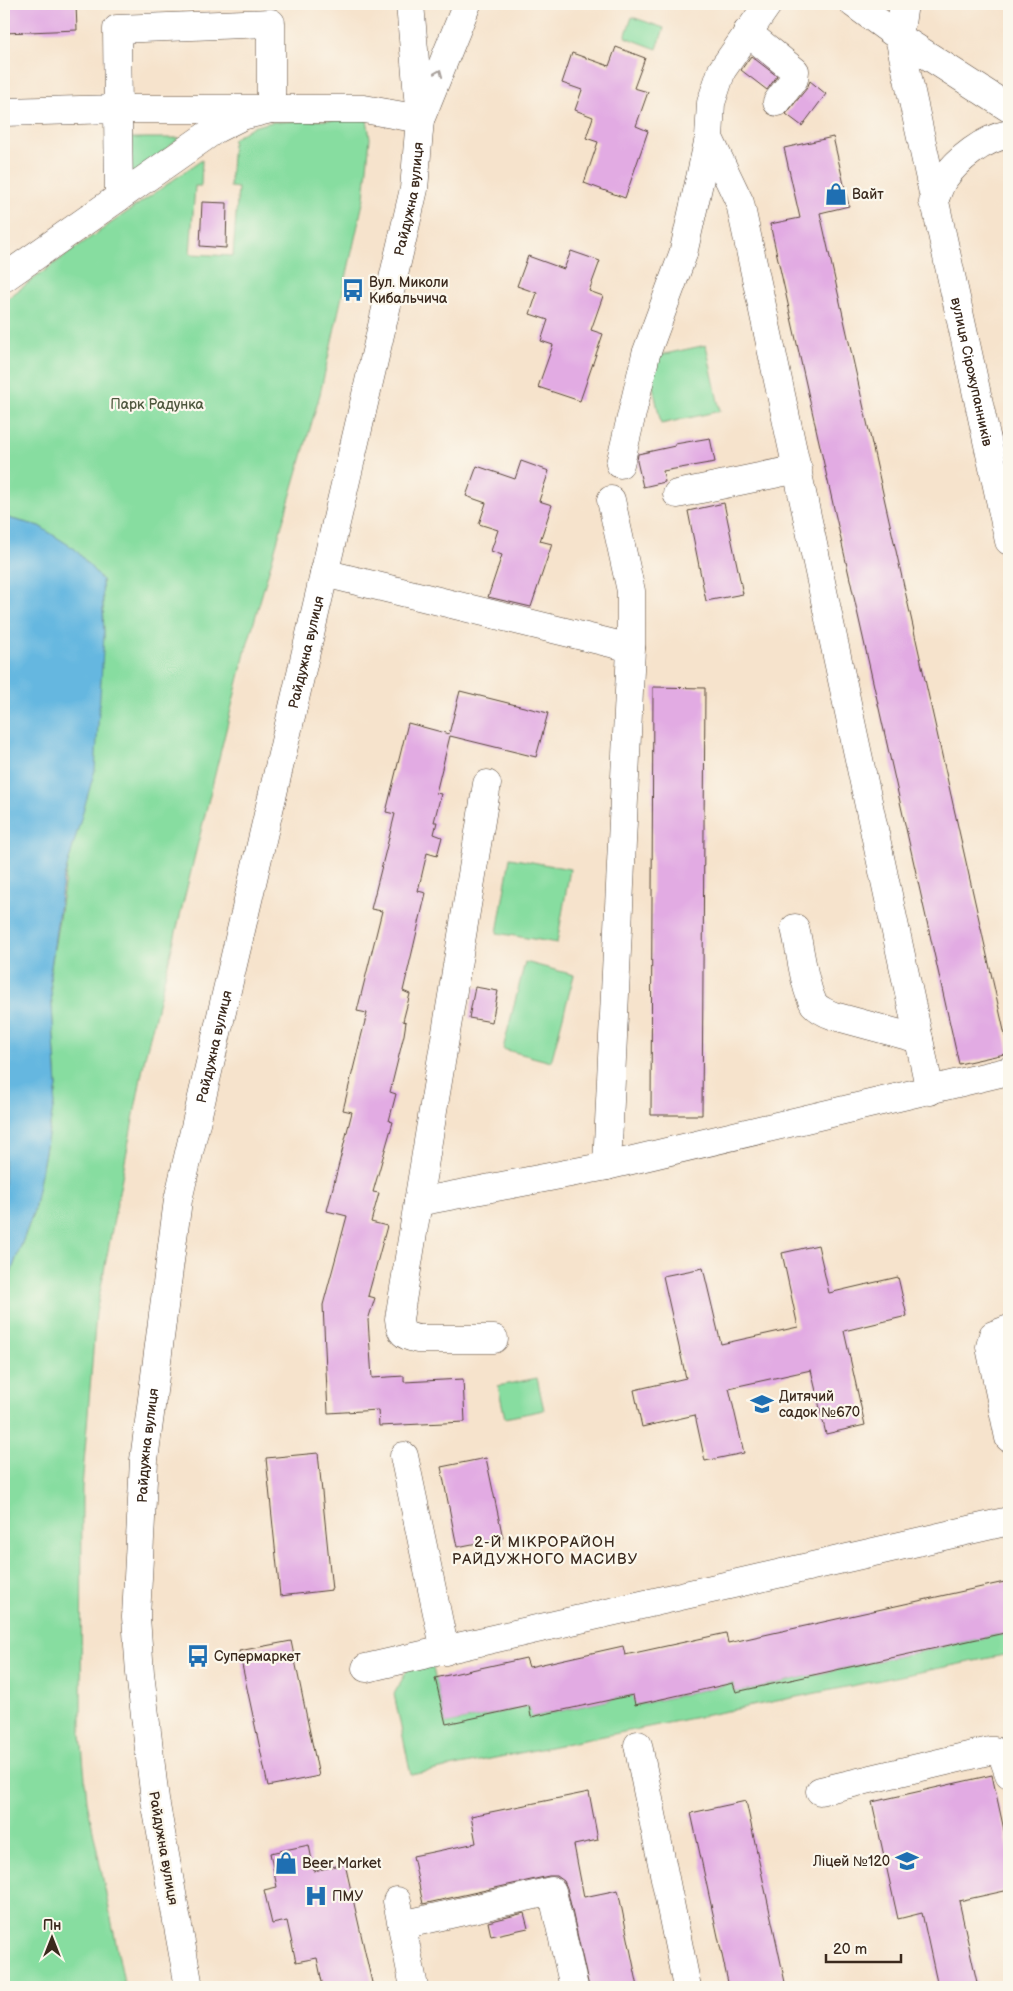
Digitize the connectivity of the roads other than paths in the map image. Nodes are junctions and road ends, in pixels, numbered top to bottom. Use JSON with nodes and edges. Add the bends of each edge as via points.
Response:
{"nodes":[{"id":1,"x":410,"y":4,"type":"edge"},
{"id":2,"x":467,"y":4,"type":"edge"},
{"id":3,"x":854,"y":4,"type":"edge"},
{"id":4,"x":904,"y":4,"type":"edge"},
{"id":5,"x":754,"y":14,"type":"edge"},
{"id":6,"x":899,"y":37,"type":"junction"},
{"id":7,"x":776,"y":102,"type":"dead end"},
{"id":8,"x":1009,"y":108,"type":"edge"},
{"id":9,"x":118,"y":109,"type":"junction"},
{"id":10,"x":271,"y":109,"type":"junction"},
{"id":11,"x":4,"y":112,"type":"edge"},
{"id":12,"x":420,"y":118,"type":"junction"},
{"id":13,"x":1009,"y":134,"type":"edge"},
{"id":14,"x":709,"y":138,"type":"junction"},
{"id":15,"x":119,"y":197,"type":"junction"},
{"id":16,"x":934,"y":202,"type":"junction"},
{"id":17,"x":4,"y":278,"type":"edge"},
{"id":18,"x":620,"y":464,"type":"dead end"},
{"id":19,"x":798,"y":469,"type":"junction"},
{"id":20,"x":677,"y":494,"type":"dead end"},
{"id":21,"x":611,"y":500,"type":"dead end"},
{"id":22,"x":1009,"y":541,"type":"edge"},
{"id":23,"x":324,"y":573,"type":"junction"},
{"id":24,"x":631,"y":648,"type":"junction"},
{"id":25,"x":487,"y":784,"type":"dead end"},
{"id":26,"x":795,"y":928,"type":"dead end"},
{"id":27,"x":919,"y":1039,"type":"junction"},
{"id":28,"x":1009,"y":1072,"type":"edge"},
{"id":29,"x":930,"y":1091,"type":"junction"},
{"id":30,"x":606,"y":1166,"type":"junction"},
{"id":31,"x":418,"y":1202,"type":"junction"},
{"id":32,"x":1009,"y":1329,"type":"edge"},
{"id":33,"x":494,"y":1339,"type":"dead end"},
{"id":34,"x":1009,"y":1438,"type":"edge"},
{"id":35,"x":404,"y":1456,"type":"dead end"},
{"id":36,"x":1009,"y":1521,"type":"edge"},
{"id":37,"x":445,"y":1651,"type":"junction"},
{"id":38,"x":366,"y":1668,"type":"dead end"},
{"id":39,"x":638,"y":1745,"type":"dead end"},
{"id":40,"x":1009,"y":1774,"type":"edge"},
{"id":41,"x":820,"y":1792,"type":"dead end"},
{"id":42,"x":189,"y":1987,"type":"edge"},
{"id":43,"x":414,"y":1987,"type":"edge"},
{"id":44,"x":574,"y":1987,"type":"edge"},
{"id":45,"x":686,"y":1987,"type":"edge"}],
"edges":[{"from":1,"to":12,"type":"street","name":"Райдужна вулиця"},
{"from":12,"to":2,"type":"street","name":"Райдужна вулиця","one_way":true},
{"from":3,"to":6,"type":"street"},
{"from":4,"to":6,"type":"street"},
{"from":5,"to":7,"type":"street","via":[[795,71],[794,79]]},
{"from":5,"to":14,"type":"street","via":[[722,70],[711,103]]},
{"from":6,"to":8,"type":"street"},
{"from":6,"to":16,"type":"street","name":"вулиця Сірожупанників"},
{"from":9,"to":10,"type":"street"},
{"from":9,"to":10,"type":"street","via":[[117,29],[271,23]]},
{"from":9,"to":11,"type":"street"},
{"from":9,"to":15,"type":"street"},
{"from":10,"to":12,"type":"street","via":[[364,109]]},
{"from":10,"to":15,"type":"street","via":[[242,116],[216,129]]},
{"from":12,"to":23,"type":"street","name":"Райдужна вулиця","via":[[414,189]]},
{"from":13,"to":16,"type":"street","via":[[985,142],[956,165],[942,182]]},
{"from":14,"to":18,"type":"street","via":[[684,254],[646,354]]},
{"from":14,"to":19,"type":"street","via":[[740,203]]},
{"from":15,"to":17,"type":"street"},
{"from":16,"to":22,"type":"street","name":"вулиця Сірожупанників"},
{"from":19,"to":20,"type":"street"},
{"from":19,"to":27,"type":"street"},
{"from":21,"to":24,"type":"street","via":[[631,591]]},
{"from":23,"to":24,"type":"street"},
{"from":23,"to":42,"type":"street","name":"Райдужна вулиця","via":[[178,1200],[144,1460],[136,1618],[140,1673],[155,1800]]},
{"from":24,"to":30,"type":"street"},
{"from":25,"to":31,"type":"street"},
{"from":26,"to":27,"type":"street","via":[[809,990],[814,1004],[821,1011]]},
{"from":27,"to":29,"type":"street"},
{"from":28,"to":29,"type":"street"},
{"from":29,"to":30,"type":"street"},
{"from":30,"to":31,"type":"street"},
{"from":31,"to":33,"type":"street","via":[[399,1319],[400,1330],[405,1336],[418,1339]]},
{"from":32,"to":34,"type":"street","via":[[993,1335],[990,1346]]},
{"from":35,"to":37,"type":"street"},
{"from":36,"to":37,"type":"street"},
{"from":37,"to":38,"type":"street"},
{"from":39,"to":45,"type":"street"},
{"from":40,"to":41,"type":"street","via":[[1003,1757],[989,1751]]},
{"from":43,"to":44,"type":"street","via":[[399,1913],[552,1891]]}]}
